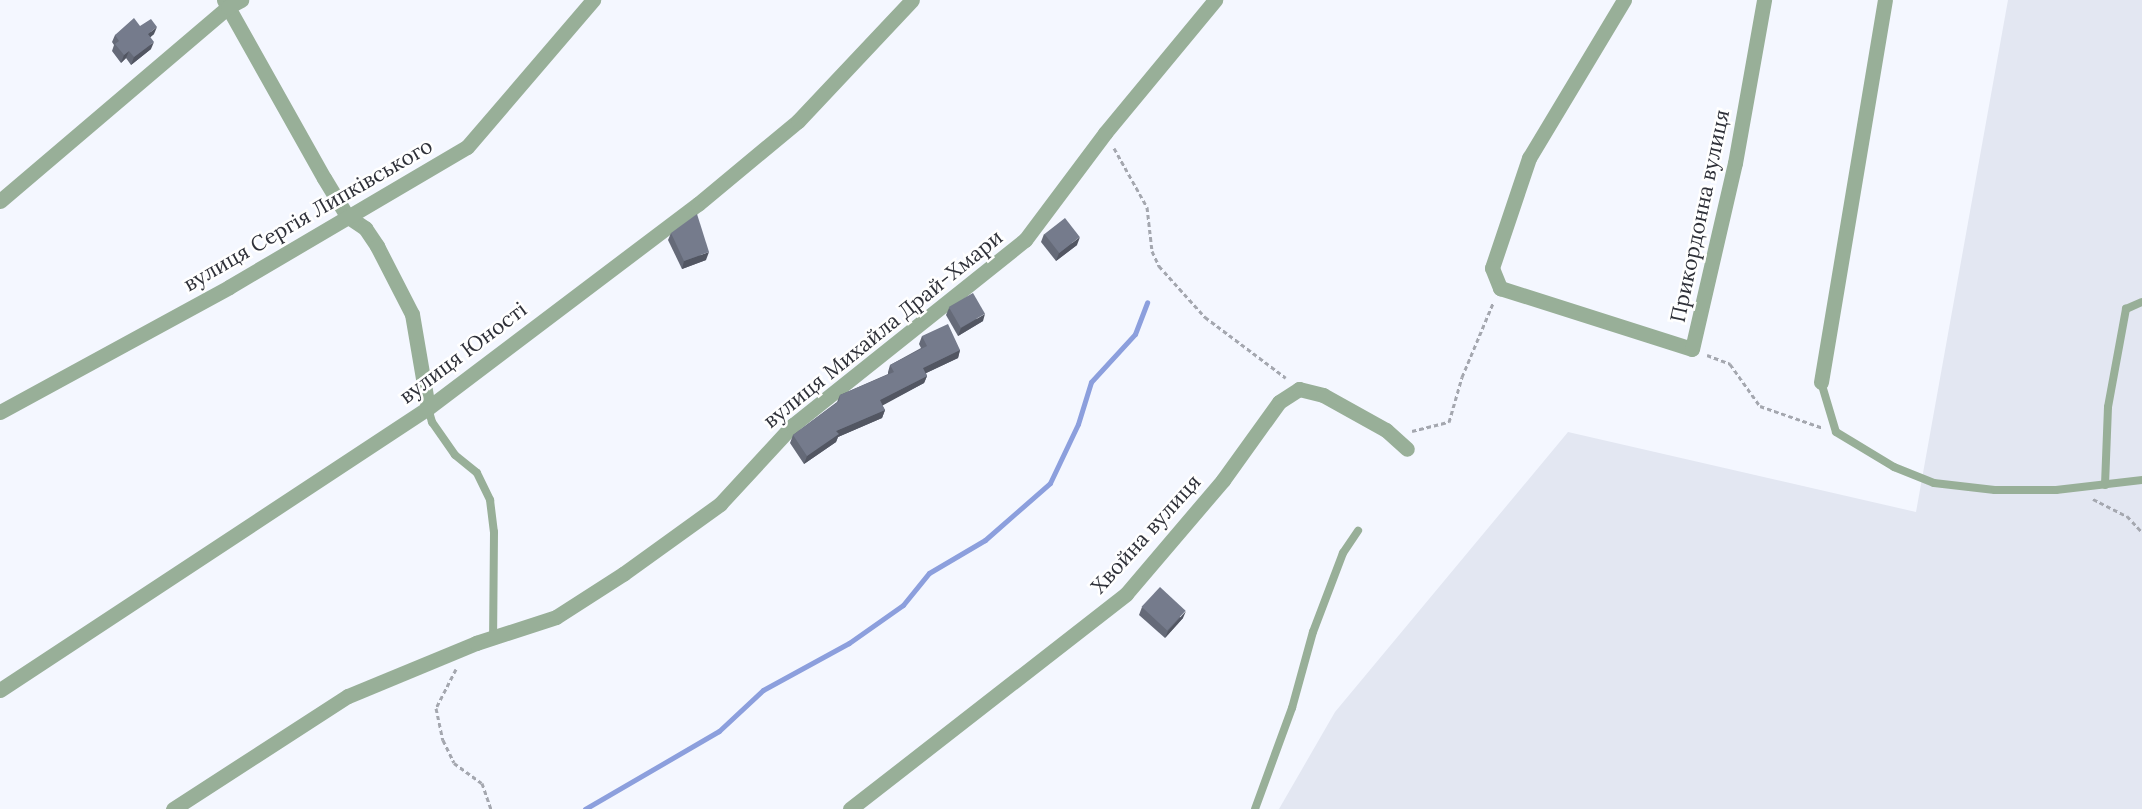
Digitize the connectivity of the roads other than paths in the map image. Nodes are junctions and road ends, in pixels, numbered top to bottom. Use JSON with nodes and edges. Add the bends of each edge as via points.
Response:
{"nodes":[{"id":1,"x":593,"y":0,"type":"edge"},
{"id":2,"x":912,"y":0,"type":"edge"},
{"id":3,"x":1215,"y":0,"type":"edge"},
{"id":4,"x":1624,"y":0,"type":"edge"},
{"id":5,"x":1764,"y":0,"type":"edge"},
{"id":6,"x":1885,"y":0,"type":"edge"},
{"id":7,"x":231,"y":2,"type":"edge"},
{"id":8,"x":0,"y":201,"type":"edge"},
{"id":9,"x":347,"y":216,"type":"junction"},
{"id":10,"x":2142,"y":302,"type":"edge"},
{"id":11,"x":1821,"y":382,"type":"joint"},
{"id":12,"x":428,"y":408,"type":"junction"},
{"id":13,"x":0,"y":412,"type":"edge"},
{"id":14,"x":1407,"y":449,"type":"dead end"},
{"id":15,"x":2142,"y":480,"type":"edge"},
{"id":16,"x":2105,"y":485,"type":"junction"},
{"id":17,"x":1358,"y":531,"type":"dead end"},
{"id":18,"x":493,"y":637,"type":"junction"},
{"id":19,"x":0,"y":690,"type":"edge"},
{"id":20,"x":173,"y":809,"type":"edge"},
{"id":21,"x":850,"y":809,"type":"edge"},
{"id":22,"x":1255,"y":809,"type":"edge"}],
"edges":[{"from":1,"to":9,"type":"street","name":"вулиця Сергія Липківського","via":[[467,147]]},
{"from":2,"to":12,"type":"street","name":"вулиця Юності","via":[[798,121],[698,204]]},
{"from":3,"to":18,"type":"street","name":"вулиця Михайла Драй-Хмари","via":[[1025,240],[793,424],[720,504],[624,574],[556,616]]},
{"from":4,"to":5,"type":"street","name":"Прикордонна вулиця","via":[[1529,158],[1492,268],[1500,288],[1692,349],[1730,184]]},
{"from":6,"to":11,"type":"street"},
{"from":7,"to":8,"type":"street"},
{"from":7,"to":9,"type":"street"},
{"from":9,"to":12,"type":"street","via":[[365,228],[377,246],[412,314]]},
{"from":9,"to":13,"type":"street","name":"вулиця Сергія Липківського","via":[[229,287]]},
{"from":10,"to":16,"type":"lane","via":[[2126,309],[2108,407]]},
{"from":11,"to":16,"type":"lane","via":[[1836,432],[1894,467],[1934,483],[1995,490]]},
{"from":12,"to":18,"type":"lane","via":[[432,422],[454,455],[477,473],[490,500],[494,532]]},
{"from":12,"to":19,"type":"street","name":"вулиця Юності"},
{"from":14,"to":21,"type":"street","name":"Хвойна вулиця","via":[[1386,430],[1323,395],[1299,389],[1279,402],[1223,480],[1126,594]]},
{"from":15,"to":16,"type":"lane"},
{"from":17,"to":22,"type":"lane","via":[[1343,553],[1313,632],[1292,708]]},
{"from":18,"to":20,"type":"street","name":"вулиця Михайла Драй-Хмари","via":[[348,696]]}]}
